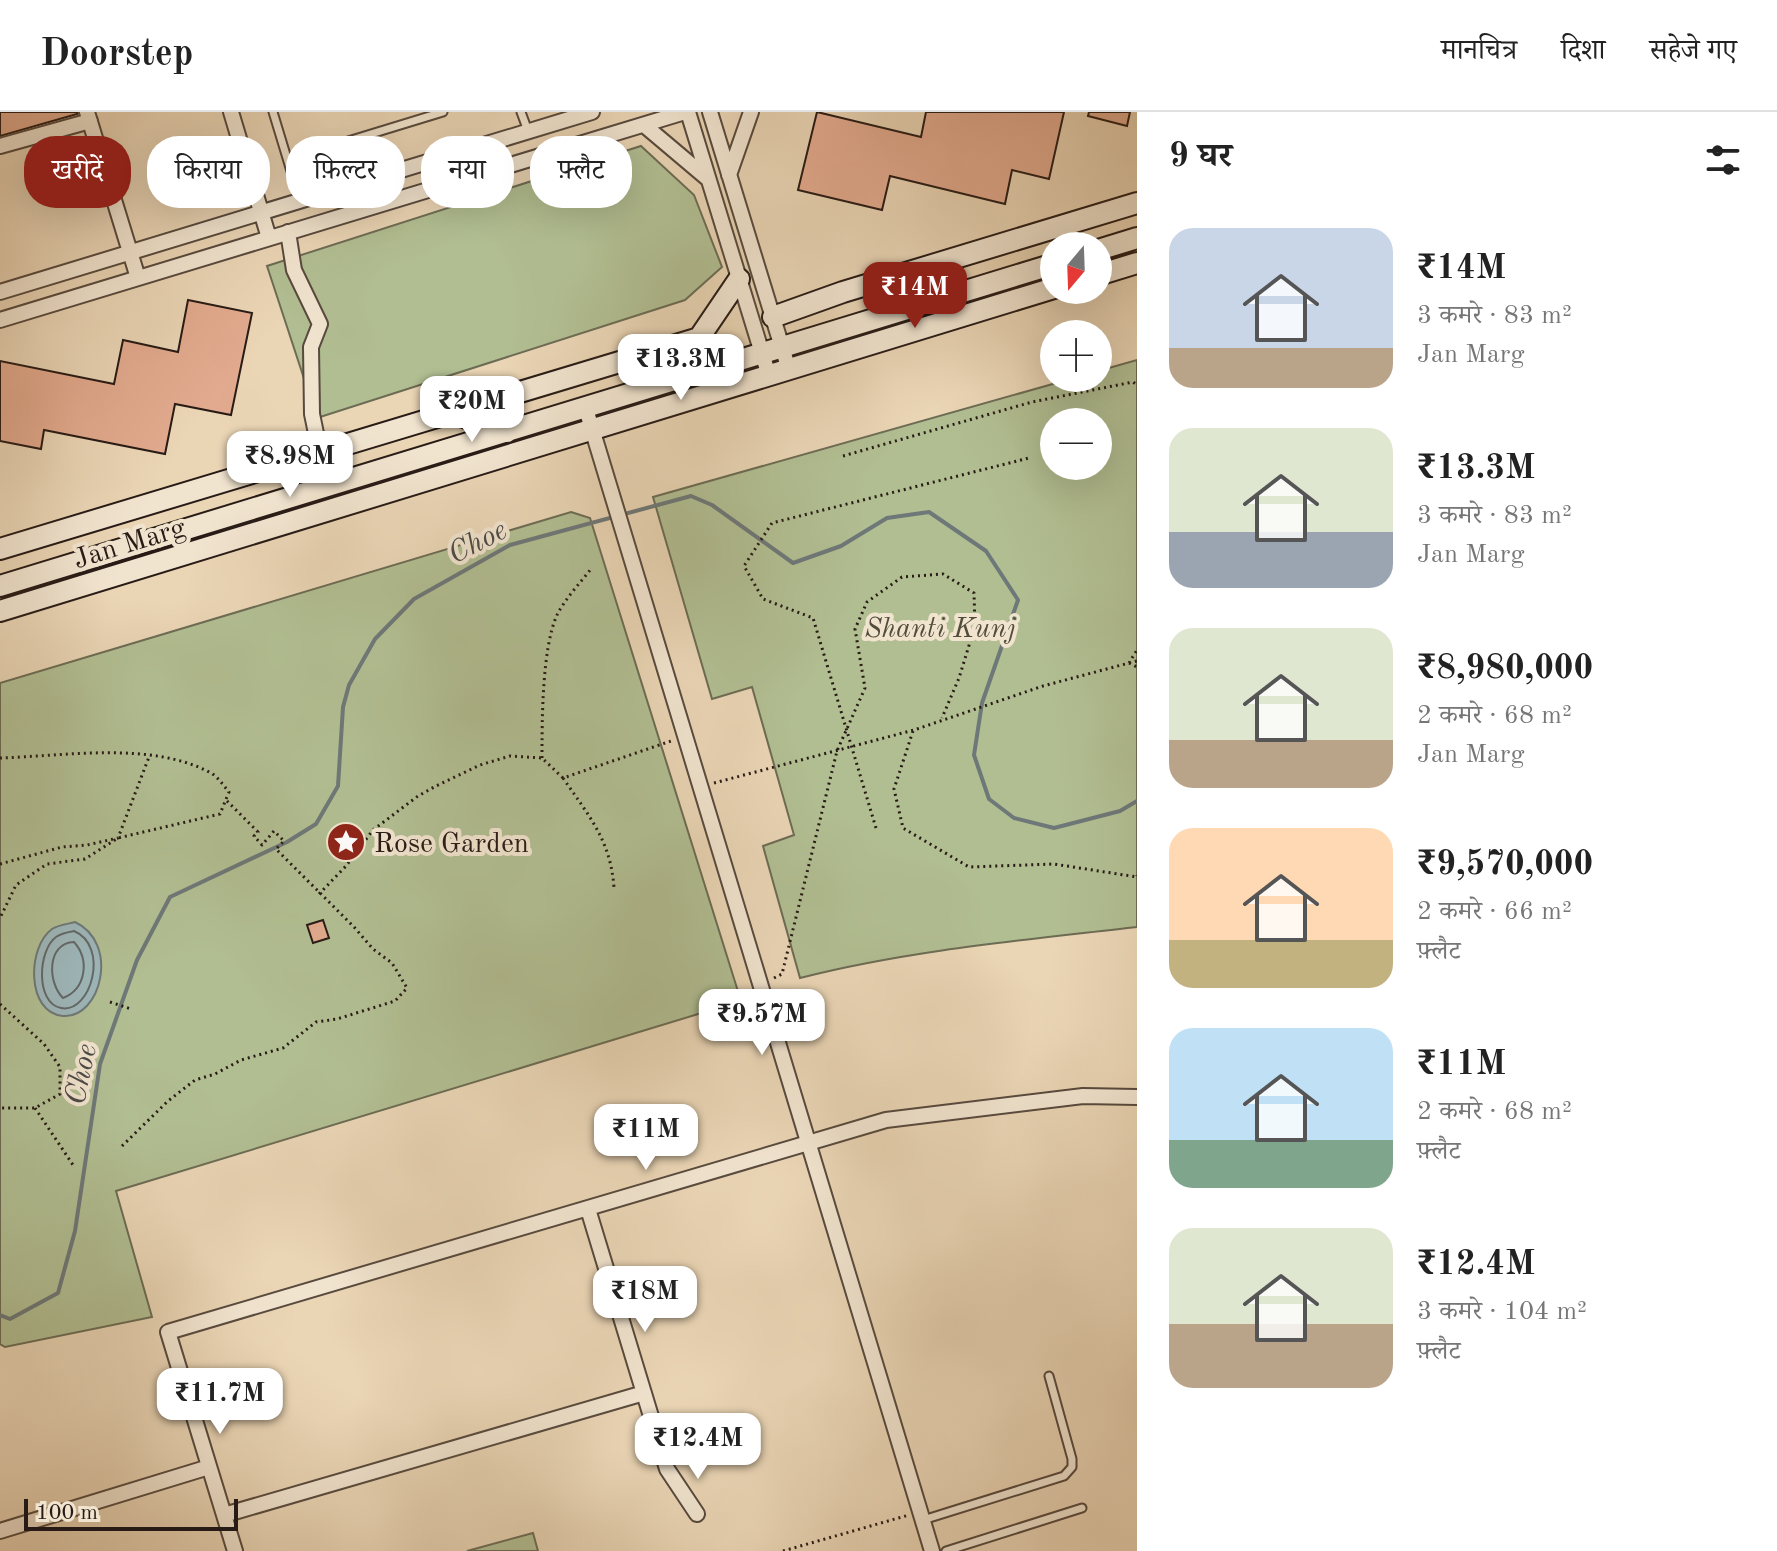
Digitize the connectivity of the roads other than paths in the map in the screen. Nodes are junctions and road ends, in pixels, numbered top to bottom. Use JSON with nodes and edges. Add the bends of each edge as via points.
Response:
{"nodes":[{"id":1,"x":231,"y":112,"type":"edge"},
{"id":2,"x":273,"y":112,"type":"edge"},
{"id":3,"x":443,"y":112,"type":"edge"},
{"id":4,"x":521,"y":112,"type":"edge"},
{"id":5,"x":592,"y":112,"type":"edge"},
{"id":6,"x":687,"y":112,"type":"edge"},
{"id":7,"x":710,"y":112,"type":"edge"},
{"id":8,"x":751,"y":112,"type":"edge"},
{"id":9,"x":88,"y":116,"type":"edge"},
{"id":10,"x":644,"y":125,"type":"junction"},
{"id":11,"x":528,"y":131,"type":"junction"},
{"id":12,"x":364,"y":136,"type":"edge"},
{"id":13,"x":0,"y":146,"type":"edge"},
{"id":14,"x":286,"y":155,"type":"edge"},
{"id":15,"x":405,"y":169,"type":"edge"},
{"id":16,"x":729,"y":175,"type":"junction"},
{"id":17,"x":709,"y":179,"type":"junction"},
{"id":18,"x":1137,"y":203,"type":"edge"},
{"id":19,"x":286,"y":205,"type":"edge"},
{"id":20,"x":261,"y":212,"type":"junction"},
{"id":21,"x":288,"y":232,"type":"junction"},
{"id":22,"x":269,"y":238,"type":"junction"},
{"id":23,"x":1137,"y":238,"type":"edge"},
{"id":24,"x":1112,"y":246,"type":"edge"},
{"id":25,"x":130,"y":252,"type":"junction"},
{"id":26,"x":1137,"y":263,"type":"edge"},
{"id":27,"x":1040,"y":268,"type":"edge"},
{"id":28,"x":1112,"y":271,"type":"edge"},
{"id":29,"x":138,"y":278,"type":"junction"},
{"id":30,"x":739,"y":279,"type":"junction"},
{"id":31,"x":0,"y":292,"type":"edge"},
{"id":32,"x":1040,"y":292,"type":"edge"},
{"id":33,"x":773,"y":317,"type":"junction"},
{"id":34,"x":0,"y":320,"type":"edge"},
{"id":35,"x":699,"y":338,"type":"junction"},
{"id":36,"x":772,"y":351,"type":"junction"},
{"id":37,"x":779,"y":373,"type":"junction"},
{"id":38,"x":676,"y":381,"type":"junction"},
{"id":39,"x":586,"y":409,"type":"junction"},
{"id":40,"x":452,"y":413,"type":"junction"},
{"id":41,"x":592,"y":430,"type":"junction"},
{"id":42,"x":507,"y":432,"type":"junction"},
{"id":43,"x":320,"y":453,"type":"junction"},
{"id":44,"x":0,"y":549,"type":"edge"},
{"id":45,"x":0,"y":586,"type":"edge"},
{"id":46,"x":0,"y":611,"type":"edge"},
{"id":47,"x":1137,"y":1097,"type":"edge"},
{"id":48,"x":808,"y":1144,"type":"junction"},
{"id":49,"x":588,"y":1209,"type":"junction"},
{"id":50,"x":1049,"y":1376,"type":"dead end"},
{"id":51,"x":644,"y":1393,"type":"junction"},
{"id":52,"x":209,"y":1467,"type":"junction"},
{"id":53,"x":1082,"y":1508,"type":"dead end"},
{"id":54,"x":697,"y":1514,"type":"dead end"},
{"id":55,"x":224,"y":1515,"type":"junction"},
{"id":56,"x":921,"y":1516,"type":"junction"},
{"id":57,"x":0,"y":1531,"type":"edge"},
{"id":58,"x":235,"y":1551,"type":"edge"},
{"id":59,"x":932,"y":1551,"type":"edge"},
{"id":60,"x":946,"y":1551,"type":"edge"}],
"edges":[{"from":1,"to":20,"type":"street"},
{"from":2,"to":14,"type":"lane"},
{"from":3,"to":12,"type":"lane"},
{"from":4,"to":11,"type":"lane"},
{"from":5,"to":11,"type":"street"},
{"from":6,"to":10,"type":"street"},
{"from":6,"to":17,"type":"street"},
{"from":7,"to":16,"type":"street"},
{"from":8,"to":16,"type":"street"},
{"from":9,"to":13,"type":"street"},
{"from":9,"to":25,"type":"street"},
{"from":10,"to":17,"type":"street"},
{"from":10,"to":21,"type":"street"},
{"from":11,"to":15,"type":"street"},
{"from":16,"to":33,"type":"street"},
{"from":17,"to":30,"type":"street"},
{"from":18,"to":33,"type":"main road"},
{"from":19,"to":20,"type":"street"},
{"from":20,"to":22,"type":"street"},
{"from":20,"to":25,"type":"street"},
{"from":21,"to":22,"type":"street"},
{"from":21,"to":43,"type":"street","via":[[294,270],[320,324],[311,347],[312,414]]},
{"from":22,"to":29,"type":"street"},
{"from":23,"to":24,"type":"main road"},
{"from":25,"to":29,"type":"street"},
{"from":25,"to":31,"type":"street"},
{"from":26,"to":28,"type":"main road"},
{"from":27,"to":36,"type":"main road","name":"Jan Marg"},
{"from":29,"to":34,"type":"street"},
{"from":30,"to":35,"type":"main road"},
{"from":30,"to":36,"type":"street"},
{"from":32,"to":37,"type":"main road","name":"Jan Marg"},
{"from":33,"to":36,"type":"street"},
{"from":35,"to":38,"type":"main road"},
{"from":35,"to":40,"type":"main road"},
{"from":36,"to":37,"type":"street"},
{"from":36,"to":38,"type":"main road","name":"Jan Marg"},
{"from":37,"to":41,"type":"main road","name":"Jan Marg"},
{"from":38,"to":39,"type":"main road","name":"Jan Marg"},
{"from":39,"to":41,"type":"street"},
{"from":39,"to":42,"type":"main road","name":"Jan Marg"},
{"from":40,"to":42,"type":"main road"},
{"from":40,"to":43,"type":"main road"},
{"from":41,"to":46,"type":"main road","name":"Jan Marg"},
{"from":41,"to":48,"type":"street"},
{"from":42,"to":45,"type":"main road","name":"Jan Marg"},
{"from":43,"to":44,"type":"main road"},
{"from":47,"to":48,"type":"street","via":[[1083,1096],[886,1120]]},
{"from":48,"to":49,"type":"street"},
{"from":48,"to":56,"type":"street"},
{"from":49,"to":51,"type":"street"},
{"from":49,"to":52,"type":"street","via":[[168,1332]]},
{"from":50,"to":56,"type":"lane","via":[[1072,1459],[1064,1476]]},
{"from":51,"to":54,"type":"street","via":[[667,1469]]},
{"from":51,"to":55,"type":"street"},
{"from":52,"to":55,"type":"street"},
{"from":52,"to":57,"type":"street"},
{"from":53,"to":60,"type":"lane"},
{"from":55,"to":58,"type":"street"},
{"from":56,"to":59,"type":"street"}]}
